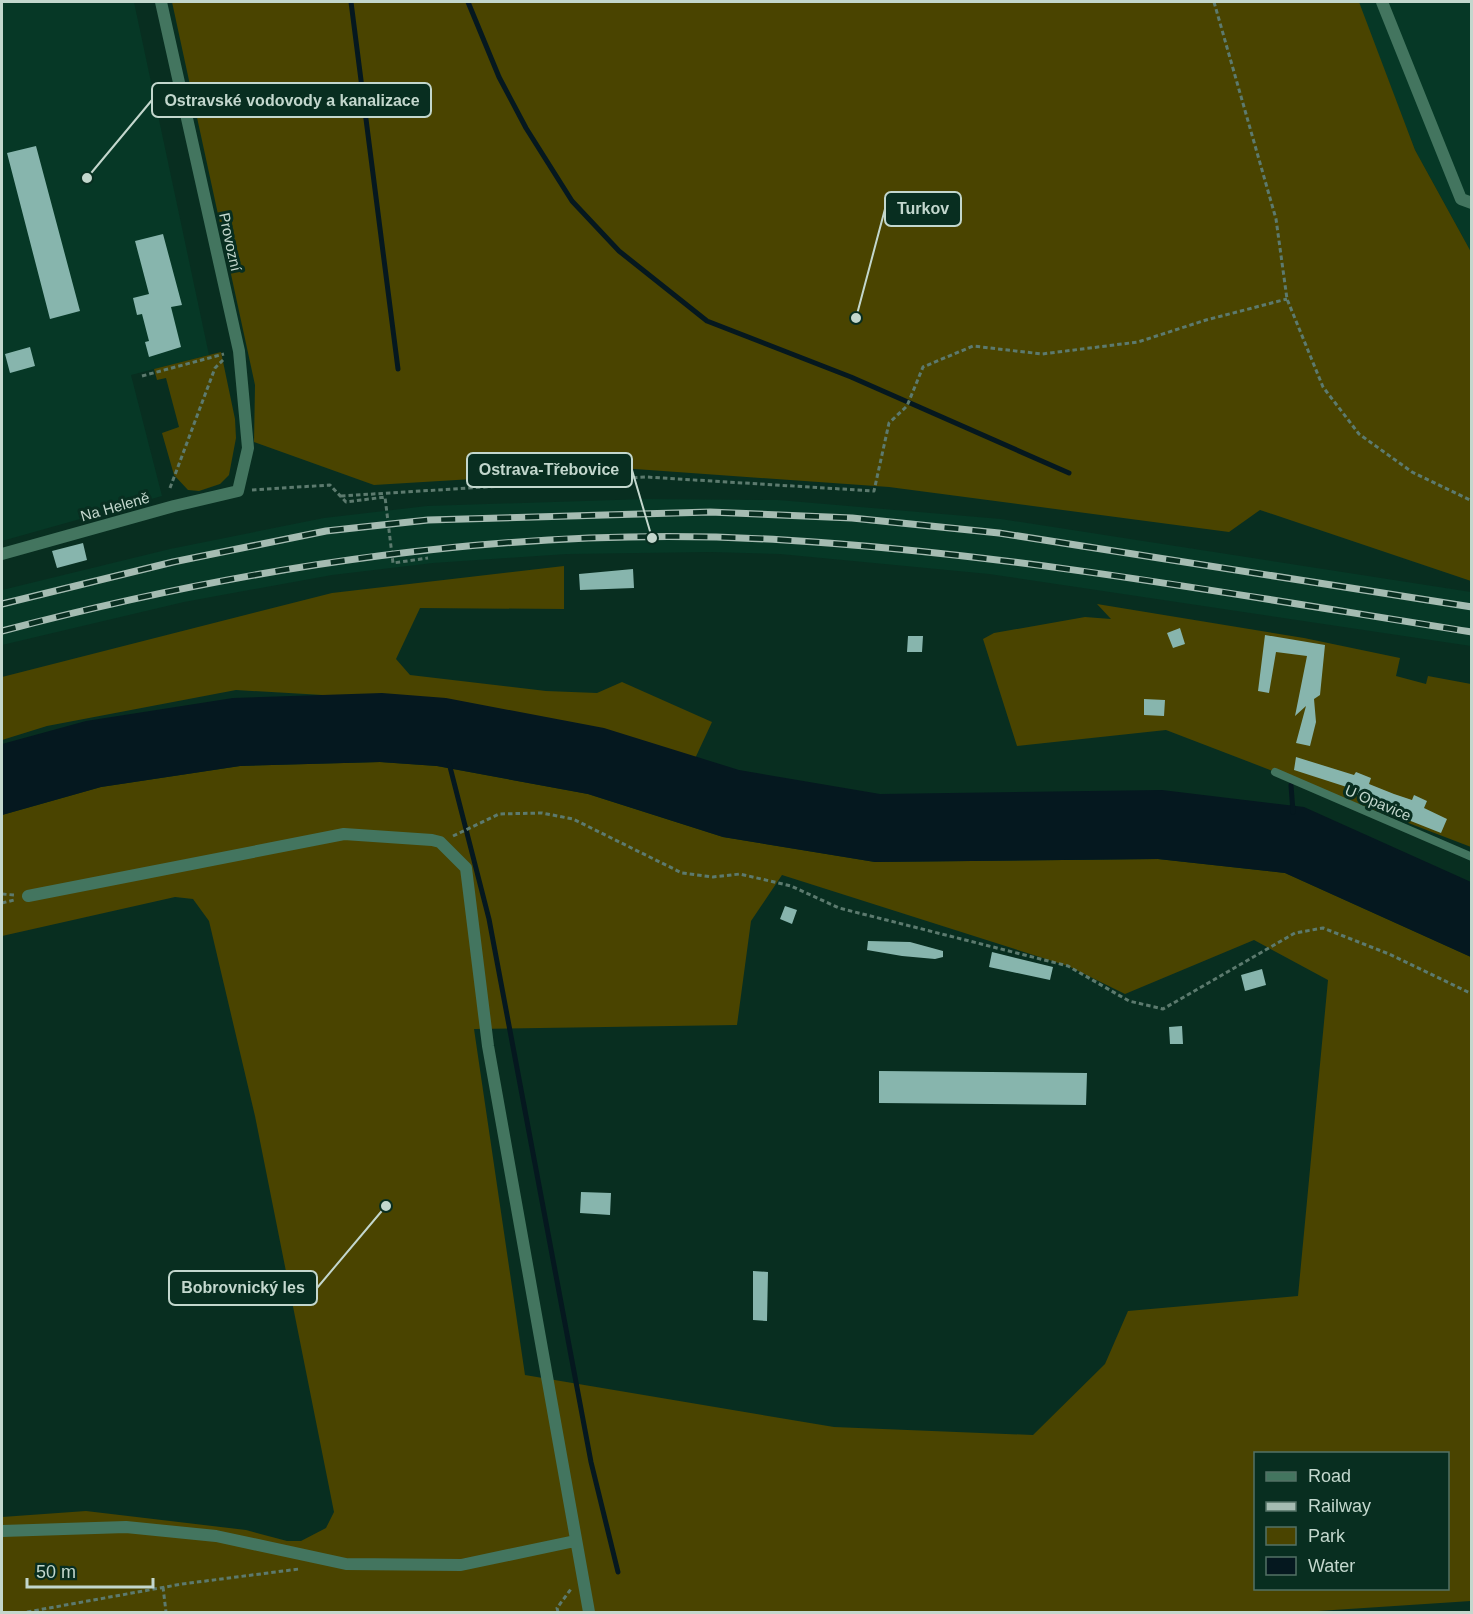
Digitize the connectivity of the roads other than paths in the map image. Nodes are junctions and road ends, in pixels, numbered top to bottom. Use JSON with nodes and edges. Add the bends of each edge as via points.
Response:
{"nodes":[{"id":1,"x":161,"y":2,"type":"edge"},
{"id":2,"x":1382,"y":2,"type":"edge"},
{"id":3,"x":1472,"y":203,"type":"edge"},
{"id":4,"x":238,"y":491,"type":"joint"},
{"id":5,"x":2,"y":554,"type":"edge"},
{"id":6,"x":1275,"y":772,"type":"dead end"},
{"id":7,"x":1472,"y":857,"type":"edge"},
{"id":8,"x":28,"y":896,"type":"dead end"},
{"id":9,"x":2,"y":1531,"type":"edge"},
{"id":10,"x":575,"y":1542,"type":"junction"},
{"id":11,"x":589,"y":1612,"type":"edge"}],
"edges":[{"from":1,"to":4,"type":"street","name":"Provozní","via":[[239,351],[248,448]]},
{"from":2,"to":3,"type":"street","via":[[1461,200]]},
{"from":4,"to":5,"type":"street","name":"Na Heleně"},
{"from":6,"to":7,"type":"lane","name":"U Opavice"},
{"from":8,"to":10,"type":"street","via":[[344,834],[440,842],[466,868],[488,1046]]},
{"from":9,"to":10,"type":"street","via":[[126,1527],[216,1536],[346,1564],[461,1565]]},
{"from":10,"to":11,"type":"street"}]}
